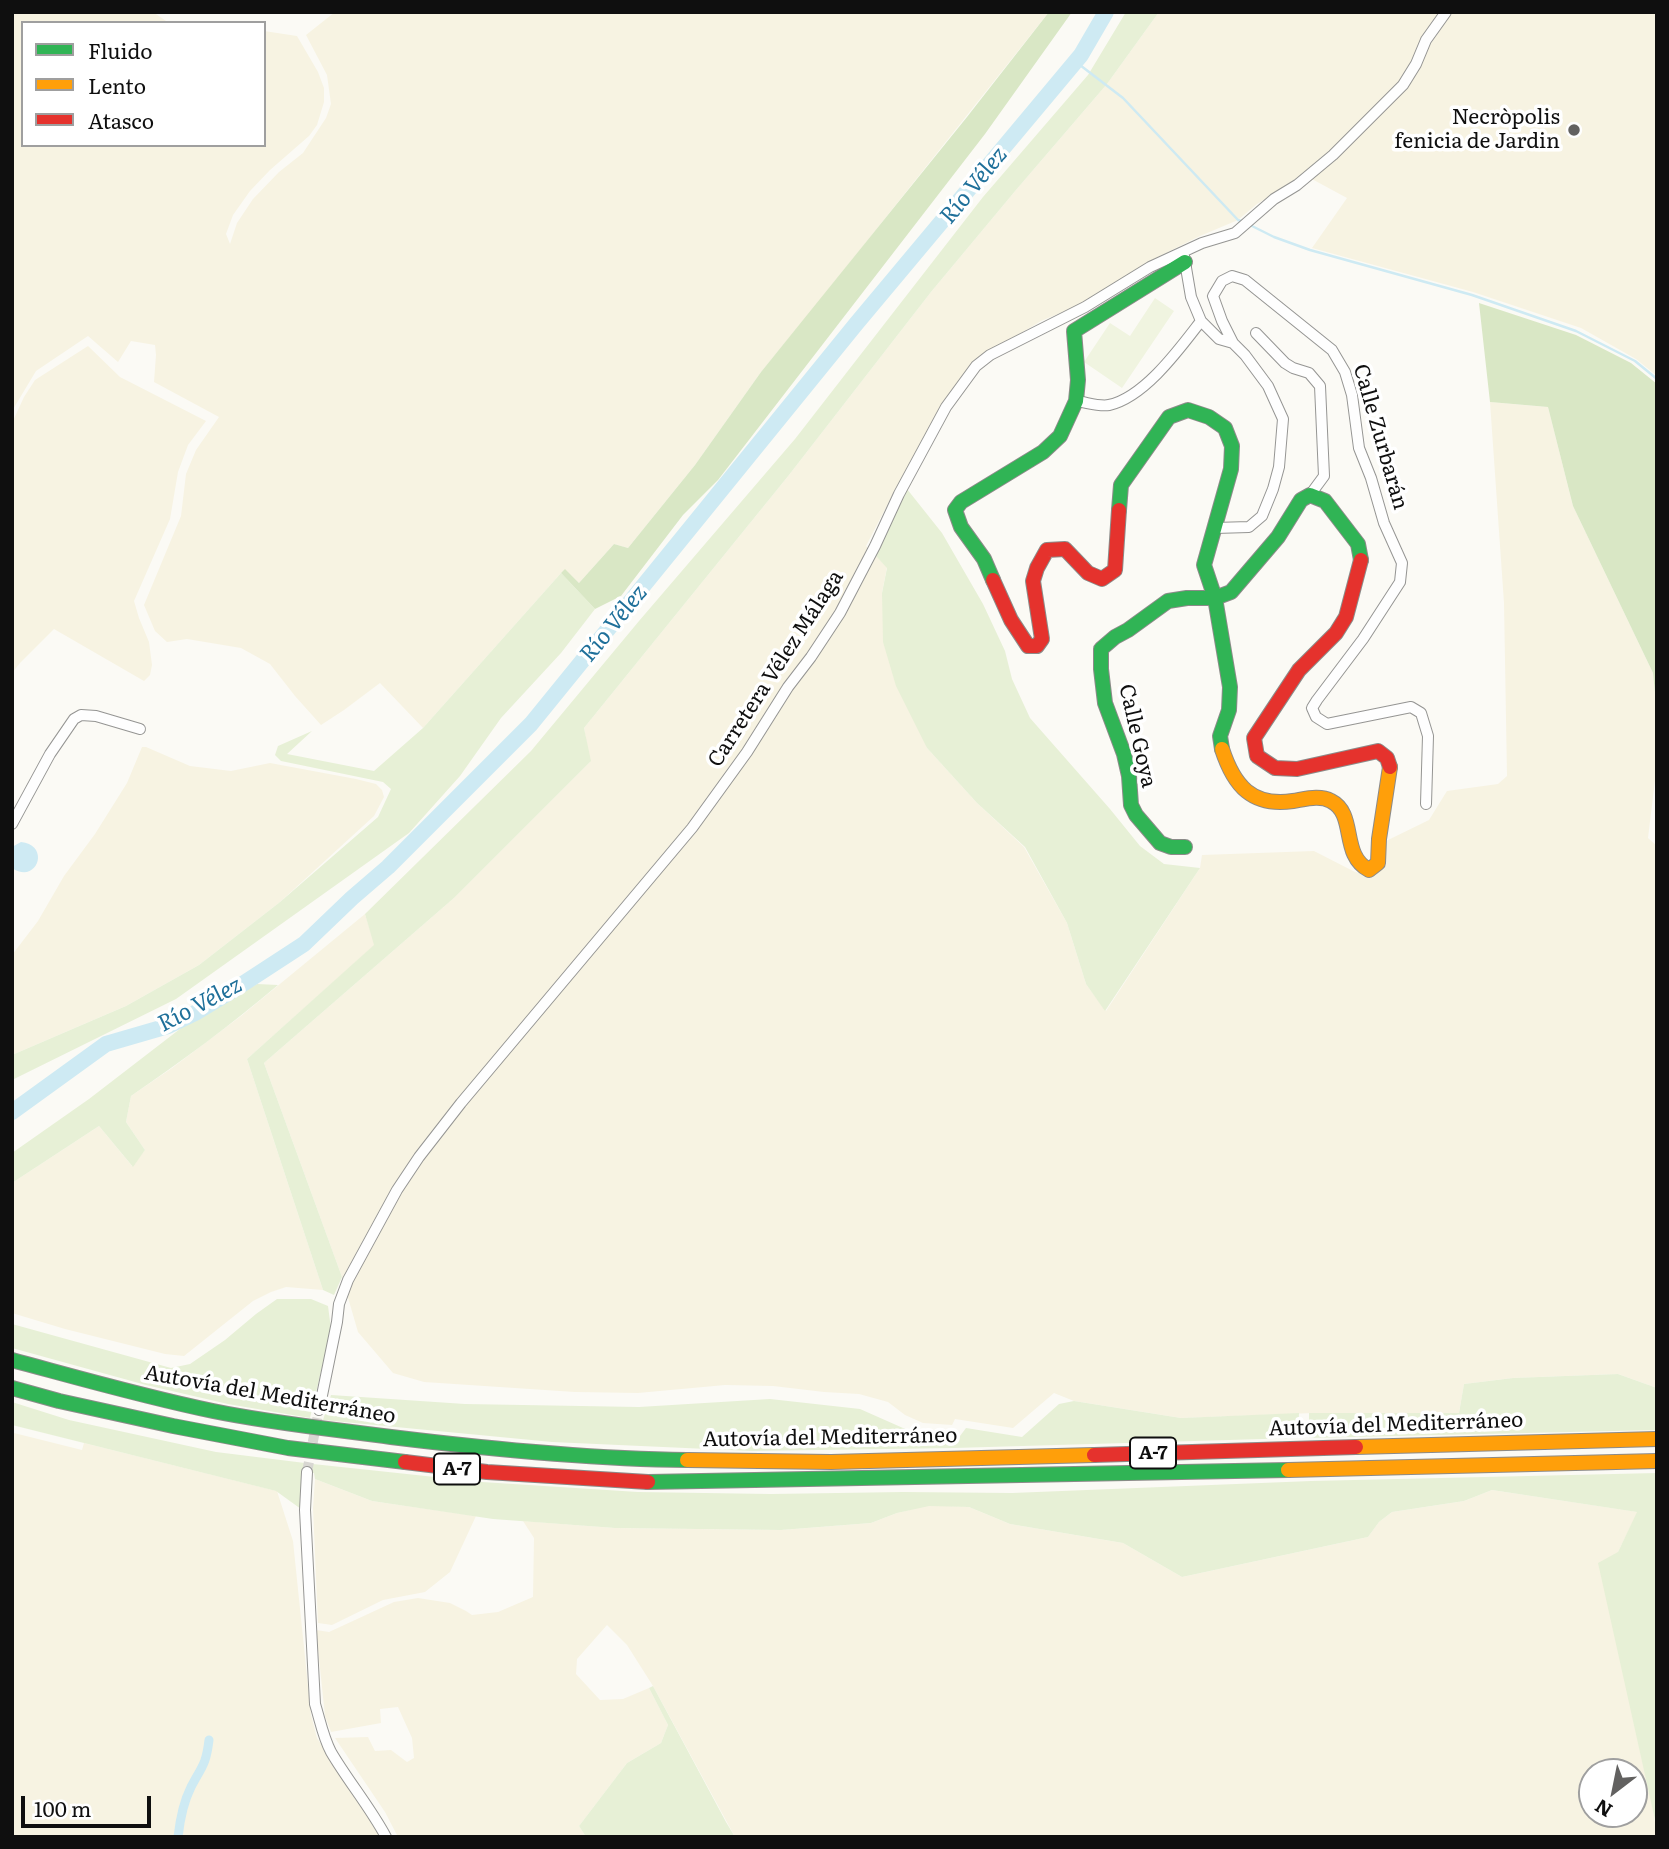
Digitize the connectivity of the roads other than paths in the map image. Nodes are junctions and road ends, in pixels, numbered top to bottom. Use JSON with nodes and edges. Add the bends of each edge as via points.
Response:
{"nodes":[{"id":1,"x":1446,"y":12,"type":"edge"},
{"id":2,"x":1184,"y":256,"type":"junction"},
{"id":3,"x":1201,"y":321,"type":"junction"},
{"id":4,"x":1256,"y":333,"type":"dead end"},
{"id":5,"x":1234,"y":343,"type":"junction"},
{"id":6,"x":1076,"y":401,"type":"junction"},
{"id":7,"x":1310,"y":495,"type":"junction"},
{"id":8,"x":1215,"y":527,"type":"junction"},
{"id":9,"x":1215,"y":598,"type":"junction"},
{"id":10,"x":141,"y":729,"type":"dead end"},
{"id":11,"x":1426,"y":804,"type":"dead end"},
{"id":12,"x":12,"y":824,"type":"edge"},
{"id":13,"x":1185,"y":847,"type":"dead end"},
{"id":14,"x":12,"y":1360,"type":"edge"},
{"id":15,"x":12,"y":1388,"type":"edge"},
{"id":16,"x":319,"y":1410,"type":"tunnel mouth"},
{"id":17,"x":1657,"y":1439,"type":"edge"},
{"id":18,"x":1657,"y":1461,"type":"edge"},
{"id":19,"x":307,"y":1472,"type":"tunnel mouth"},
{"id":20,"x":386,"y":1837,"type":"edge"}],
"edges":[{"from":1,"to":2,"type":"street","name":"Carretera Vélez Málaga","via":[[1403,85],[1333,155],[1235,233]]},
{"from":2,"to":3,"type":"street","via":[[1191,297]]},
{"from":2,"to":6,"type":"main road","via":[[1074,331]]},
{"from":2,"to":16,"type":"street","name":"Carretera Vélez Málaga","via":[[1150,267],[1085,307],[990,355],[963,382],[839,613],[720,792],[461,1103],[397,1189],[339,1304]]},
{"from":3,"to":5,"type":"street","name":"Calle Zurbarán","via":[[1219,339]]},
{"from":3,"to":6,"type":"street","via":[[1133,395],[1108,405]]},
{"from":4,"to":7,"type":"street","via":[[1285,363],[1309,373],[1320,386],[1324,476]]},
{"from":5,"to":8,"type":"street","name":"Calle Zurbarán","via":[[1268,386],[1283,419],[1282,446],[1262,516],[1249,527]]},
{"from":5,"to":11,"type":"street","name":"Calle Zurbarán","via":[[1213,296],[1222,281],[1232,276],[1245,280],[1332,350],[1345,372],[1359,448],[1402,563],[1399,582],[1312,708],[1316,718],[1326,724],[1410,707],[1422,713],[1428,736]]},
{"from":6,"to":8,"type":"main road","via":[[1060,436],[1043,452],[955,510],[1028,646],[1037,646],[1042,639],[1033,581],[1048,550],[1065,549],[1088,573],[1102,579],[1115,570],[1121,485],[1169,417],[1188,410],[1225,428],[1232,446],[1231,469]]},
{"from":7,"to":9,"type":"main road","via":[[1301,500],[1278,537],[1231,592]]},
{"from":7,"to":9,"type":"main road","via":[[1325,500],[1358,544],[1362,563],[1346,617],[1299,670],[1254,738],[1257,756],[1275,768],[1297,769],[1378,751],[1387,758],[1390,768],[1378,863],[1369,870],[1360,864],[1343,814],[1335,804],[1308,798],[1261,800],[1239,786],[1219,738],[1231,700]]},
{"from":8,"to":9,"type":"main road","via":[[1204,565]]},
{"from":9,"to":13,"type":"main road","name":"Calle Goya","via":[[1168,601],[1101,649],[1105,703],[1124,754],[1131,805],[1160,843]]},
{"from":10,"to":12,"type":"street","via":[[96,716],[74,719]]},
{"from":14,"to":17,"type":"main road","name":"Autovía del Mediterráneo","number":"A-7","via":[[213,1411],[296,1425],[495,1450],[648,1460],[831,1462]]},
{"from":15,"to":18,"type":"main road","name":"Autovía del Mediterráneo","number":"A-7","via":[[289,1448],[487,1472],[660,1483]]},
{"from":19,"to":20,"type":"street","via":[[315,1704],[331,1751]]}]}
